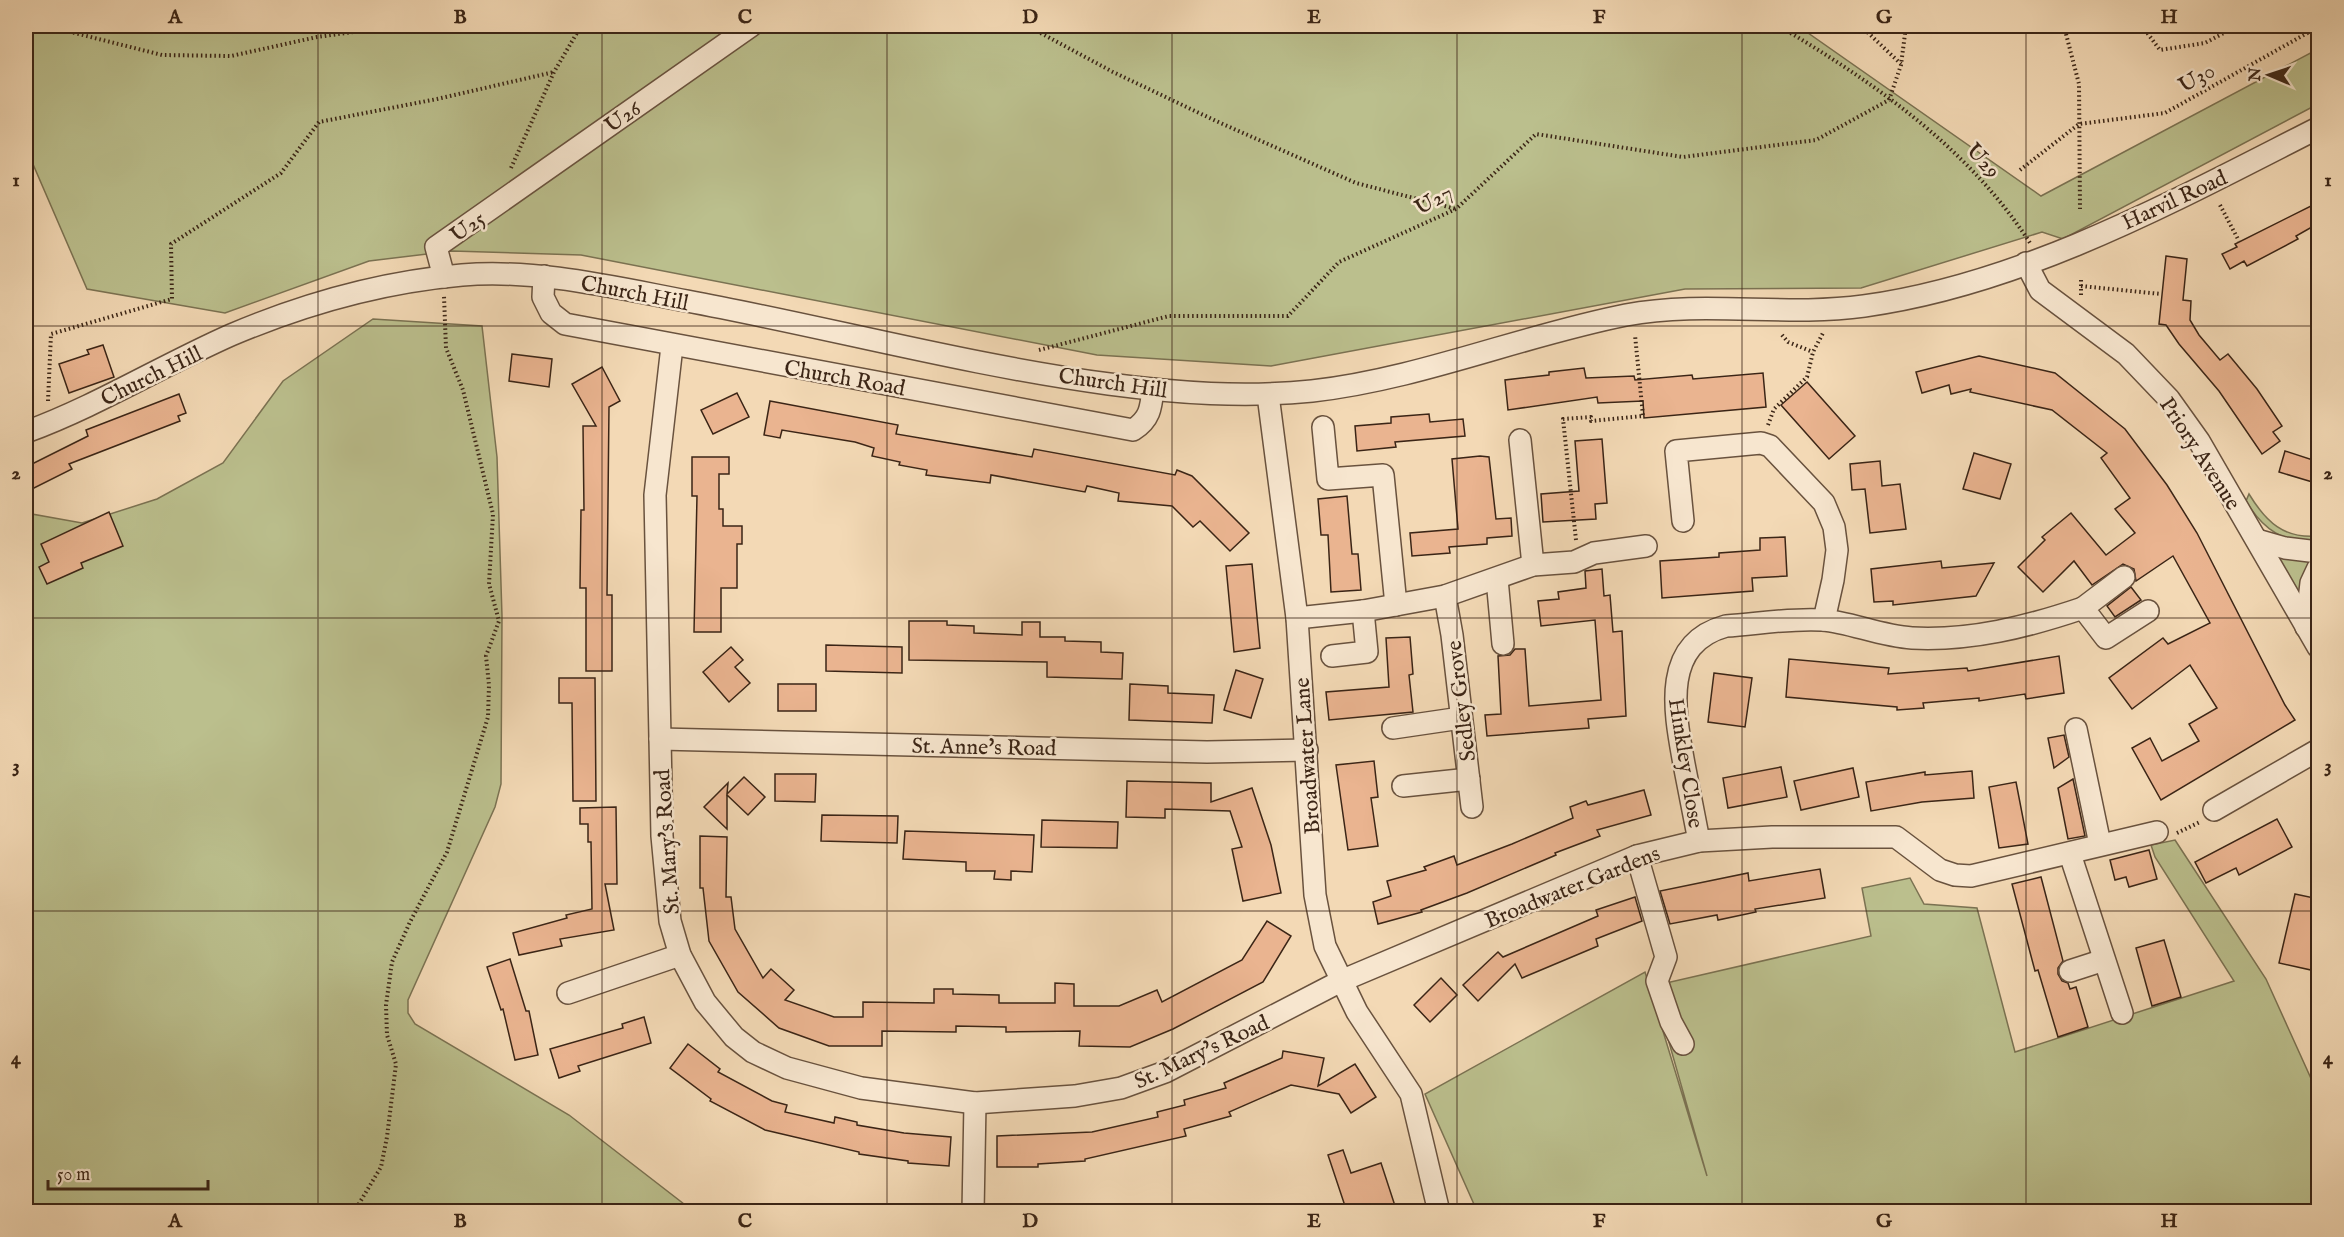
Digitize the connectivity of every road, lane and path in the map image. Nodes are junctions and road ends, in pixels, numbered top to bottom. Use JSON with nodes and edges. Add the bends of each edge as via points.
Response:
{"nodes":[{"id":1,"x":47,"y":26,"type":"edge"},
{"id":2,"x":397,"y":26,"type":"edge"},
{"id":3,"x":581,"y":26,"type":"edge"},
{"id":4,"x":751,"y":26,"type":"edge"},
{"id":5,"x":992,"y":26,"type":"edge"},
{"id":6,"x":1779,"y":26,"type":"edge"},
{"id":7,"x":1861,"y":26,"type":"edge"},
{"id":8,"x":1906,"y":26,"type":"edge"},
{"id":9,"x":2142,"y":26,"type":"edge"},
{"id":10,"x":2237,"y":26,"type":"edge"},
{"id":11,"x":2319,"y":27,"type":"edge"},
{"id":12,"x":2066,"y":33,"type":"dead end"},
{"id":13,"x":1901,"y":65,"type":"junction"},
{"id":14,"x":554,"y":72,"type":"junction"},
{"id":15,"x":1890,"y":100,"type":"junction"},
{"id":16,"x":2079,"y":124,"type":"junction"},
{"id":17,"x":2319,"y":128,"type":"edge"},
{"id":18,"x":2020,"y":170,"type":"dead end"},
{"id":19,"x":507,"y":176,"type":"dead end"},
{"id":20,"x":2220,"y":206,"type":"dead end"},
{"id":21,"x":493,"y":207,"type":"joint"},
{"id":22,"x":1456,"y":209,"type":"junction"},
{"id":23,"x":2080,"y":210,"type":"dead end"},
{"id":24,"x":2239,"y":241,"type":"dead end"},
{"id":25,"x":2033,"y":260,"type":"junction"},
{"id":26,"x":544,"y":276,"type":"junction"},
{"id":27,"x":444,"y":277,"type":"junction"},
{"id":28,"x":2081,"y":277,"type":"dead end"},
{"id":29,"x":2081,"y":286,"type":"junction"},
{"id":30,"x":2161,"y":294,"type":"dead end"},
{"id":31,"x":2080,"y":298,"type":"dead end"},
{"id":32,"x":1634,"y":314,"type":"junction"},
{"id":33,"x":1823,"y":333,"type":"dead end"},
{"id":34,"x":1782,"y":335,"type":"dead end"},
{"id":35,"x":672,"y":346,"type":"junction"},
{"id":36,"x":1035,"y":351,"type":"dead end"},
{"id":37,"x":1813,"y":352,"type":"junction"},
{"id":38,"x":1153,"y":389,"type":"junction"},
{"id":39,"x":1268,"y":395,"type":"junction"},
{"id":40,"x":48,"y":424,"type":"junction"},
{"id":41,"x":1323,"y":427,"type":"dead end"},
{"id":42,"x":26,"y":432,"type":"edge"},
{"id":43,"x":1520,"y":440,"type":"dead end"},
{"id":44,"x":1761,"y":443,"type":"junction"},
{"id":45,"x":1683,"y":521,"type":"dead end"},
{"id":46,"x":2257,"y":540,"type":"junction"},
{"id":47,"x":1646,"y":546,"type":"dead end"},
{"id":48,"x":2319,"y":552,"type":"edge"},
{"id":49,"x":1576,"y":560,"type":"junction"},
{"id":50,"x":1533,"y":565,"type":"junction"},
{"id":51,"x":2319,"y":568,"type":"edge"},
{"id":52,"x":2124,"y":577,"type":"dead end"},
{"id":53,"x":1497,"y":579,"type":"junction"},
{"id":54,"x":1444,"y":596,"type":"junction"},
{"id":55,"x":1396,"y":605,"type":"junction"},
{"id":56,"x":2082,"y":608,"type":"junction"},
{"id":57,"x":1363,"y":611,"type":"junction"},
{"id":58,"x":2148,"y":611,"type":"dead end"},
{"id":59,"x":1297,"y":618,"type":"junction"},
{"id":60,"x":1824,"y":620,"type":"junction"},
{"id":61,"x":2306,"y":627,"type":"junction"},
{"id":62,"x":1503,"y":644,"type":"dead end"},
{"id":63,"x":2319,"y":647,"type":"edge"},
{"id":64,"x":1332,"y":656,"type":"dead end"},
{"id":65,"x":1461,"y":718,"type":"junction"},
{"id":66,"x":1393,"y":728,"type":"dead end"},
{"id":67,"x":2076,"y":729,"type":"dead end"},
{"id":68,"x":660,"y":739,"type":"junction"},
{"id":69,"x":1307,"y":750,"type":"junction"},
{"id":70,"x":2319,"y":750,"type":"edge"},
{"id":71,"x":1469,"y":779,"type":"junction"},
{"id":72,"x":1403,"y":786,"type":"dead end"},
{"id":73,"x":1472,"y":807,"type":"dead end"},
{"id":74,"x":2214,"y":810,"type":"joint"},
{"id":75,"x":2157,"y":832,"type":"joint"},
{"id":76,"x":1699,"y":841,"type":"junction"},
{"id":77,"x":2100,"y":844,"type":"junction"},
{"id":78,"x":2070,"y":854,"type":"junction"},
{"id":79,"x":1637,"y":856,"type":"junction"},
{"id":80,"x":680,"y":955,"type":"junction"},
{"id":81,"x":2104,"y":960,"type":"junction"},
{"id":82,"x":2070,"y":971,"type":"dead end"},
{"id":83,"x":1341,"y":981,"type":"junction"},
{"id":84,"x":568,"y":993,"type":"dead end"},
{"id":85,"x":2121,"y":1014,"type":"dead end"},
{"id":86,"x":1683,"y":1044,"type":"dead end"},
{"id":87,"x":975,"y":1103,"type":"junction"},
{"id":88,"x":354,"y":1212,"type":"edge"},
{"id":89,"x":973,"y":1212,"type":"edge"},
{"id":90,"x":1439,"y":1212,"type":"edge"}],
"edges":[{"from":1,"to":2,"type":"path","via":[[162,55],[231,57],[317,37]]},
{"from":3,"to":14,"type":"path"},
{"from":4,"to":21,"type":"street","name":"U26"},
{"from":5,"to":22,"type":"path","via":[[1035,30],[1113,72],[1356,183]]},
{"from":6,"to":15,"type":"path","name":"U29"},
{"from":7,"to":13,"type":"path"},
{"from":8,"to":13,"type":"path"},
{"from":9,"to":10,"type":"path","name":"U30","via":[[2160,50],[2205,43]]},
{"from":11,"to":16,"type":"path","name":"U30","via":[[2165,113]]},
{"from":12,"to":16,"type":"path","via":[[2079,84]]},
{"from":13,"to":15,"type":"path"},
{"from":14,"to":19,"type":"path"},
{"from":14,"to":40,"type":"path","via":[[319,122],[281,173],[171,244],[172,298],[51,334]]},
{"from":15,"to":22,"type":"path","name":"U27","via":[[1816,140],[1683,157],[1536,134]]},
{"from":15,"to":25,"type":"path","name":"U29","via":[[1946,142],[2014,218]]},
{"from":16,"to":18,"type":"path"},
{"from":16,"to":23,"type":"path"},
{"from":17,"to":25,"type":"street","name":"Harvil Road","via":[[2159,208]]},
{"from":20,"to":24,"type":"path"},
{"from":21,"to":27,"type":"street","name":"U25","via":[[436,247]]},
{"from":22,"to":36,"type":"path","name":"U27","via":[[1339,262],[1288,316],[1169,316]]},
{"from":25,"to":32,"type":"street","name":"Harvil Road","via":[[1965,285],[1858,307],[1811,312],[1688,309]]},
{"from":25,"to":46,"type":"street","name":"Priory Avenue","via":[[2040,291],[2126,354],[2169,399],[2199,441]]},
{"from":26,"to":27,"type":"street","name":"Church Hill"},
{"from":26,"to":35,"type":"street","name":"Church Road","via":[[543,297],[551,313],[565,324]]},
{"from":26,"to":38,"type":"street","name":"Church Hill","via":[[746,312],[990,363]]},
{"from":27,"to":40,"type":"street","name":"Church Hill","via":[[364,291],[291,312],[227,337]]},
{"from":27,"to":88,"type":"path","via":[[446,348],[463,390],[493,514],[489,584],[499,621],[486,657],[488,717],[447,852],[392,962],[386,1005],[387,1035],[396,1064],[387,1137],[381,1167]]},
{"from":28,"to":29,"type":"path"},
{"from":29,"to":30,"type":"path"},
{"from":29,"to":31,"type":"path"},
{"from":32,"to":39,"type":"street","name":"Church Hill","via":[[1377,380]]},
{"from":32,"to":49,"type":"path","via":[[1643,416],[1591,421],[1591,417],[1563,419]]},
{"from":33,"to":37,"type":"path"},
{"from":34,"to":37,"type":"path","via":[[1788,342]]},
{"from":35,"to":38,"type":"street","name":"Church Road","via":[[1133,430],[1145,423]]},
{"from":35,"to":68,"type":"street","name":"St. Mary's Road","via":[[655,495]]},
{"from":37,"to":44,"type":"path","via":[[1807,377],[1774,409]]},
{"from":38,"to":39,"type":"street","name":"Church Hill"},
{"from":39,"to":59,"type":"street","name":"Broadwater Lane"},
{"from":40,"to":42,"type":"street","name":"Church Hill"},
{"from":41,"to":55,"type":"street","via":[[1328,479],[1383,475]]},
{"from":43,"to":50,"type":"street"},
{"from":44,"to":45,"type":"street","via":[[1676,451]]},
{"from":44,"to":60,"type":"street","via":[[1779,453],[1824,503],[1834,527],[1837,550]]},
{"from":46,"to":48,"type":"street","via":[[2285,549]]},
{"from":46,"to":61,"type":"street","name":"Priory Avenue"},
{"from":47,"to":49,"type":"street","via":[[1594,553]]},
{"from":49,"to":50,"type":"street"},
{"from":50,"to":53,"type":"street"},
{"from":51,"to":61,"type":"street","via":[[2311,583]]},
{"from":52,"to":56,"type":"street","name":"Hinkley Close"},
{"from":53,"to":54,"type":"street"},
{"from":53,"to":62,"type":"street"},
{"from":54,"to":55,"type":"street"},
{"from":54,"to":65,"type":"street","name":"Sedley Grove"},
{"from":55,"to":57,"type":"street"},
{"from":56,"to":58,"type":"street","via":[[2106,638]]},
{"from":56,"to":60,"type":"street","name":"Hinkley Close","via":[[2004,632],[1938,638],[1887,635]]},
{"from":57,"to":59,"type":"street"},
{"from":57,"to":64,"type":"street","via":[[1367,652]]},
{"from":59,"to":69,"type":"street","name":"Broadwater Lane"},
{"from":60,"to":76,"type":"street","name":"Hinkley Close","via":[[1714,630],[1691,648],[1682,663],[1674,700]]},
{"from":61,"to":63,"type":"street","name":"Priory Avenue"},
{"from":65,"to":66,"type":"street"},
{"from":65,"to":71,"type":"street","name":"Sedley Grove"},
{"from":67,"to":77,"type":"street"},
{"from":68,"to":69,"type":"street","name":"St. Anne's Road","via":[[1207,752]]},
{"from":68,"to":80,"type":"street","name":"St. Mary's Road","via":[[664,884]]},
{"from":69,"to":83,"type":"street","name":"Broadwater Lane","via":[[1315,895],[1325,946]]},
{"from":70,"to":74,"type":"street"},
{"from":71,"to":72,"type":"street"},
{"from":71,"to":73,"type":"street","name":"Sedley Grove"},
{"from":74,"to":75,"type":"path","via":[[2205,820],[2180,833]]},
{"from":75,"to":77,"type":"street","name":"Broadwater Gardens"},
{"from":76,"to":78,"type":"street","name":"Broadwater Gardens","via":[[1896,837],[1940,870],[1963,875]]},
{"from":76,"to":79,"type":"street","name":"Broadwater Gardens"},
{"from":77,"to":78,"type":"street","name":"Broadwater Gardens"},
{"from":78,"to":81,"type":"street"},
{"from":79,"to":83,"type":"street","name":"Broadwater Gardens"},
{"from":79,"to":86,"type":"street","via":[[1666,957],[1657,981]]},
{"from":80,"to":84,"type":"street"},
{"from":80,"to":87,"type":"street","name":"St. Mary's Road","via":[[705,1002],[734,1037],[753,1052],[806,1074],[861,1088]]},
{"from":81,"to":82,"type":"street"},
{"from":81,"to":85,"type":"street"},
{"from":83,"to":87,"type":"street","name":"St. Mary's Road","via":[[1165,1072],[1121,1088],[1066,1097]]},
{"from":83,"to":90,"type":"street","name":"Broadwater Lane","via":[[1411,1094]]},
{"from":87,"to":89,"type":"street"}]}
